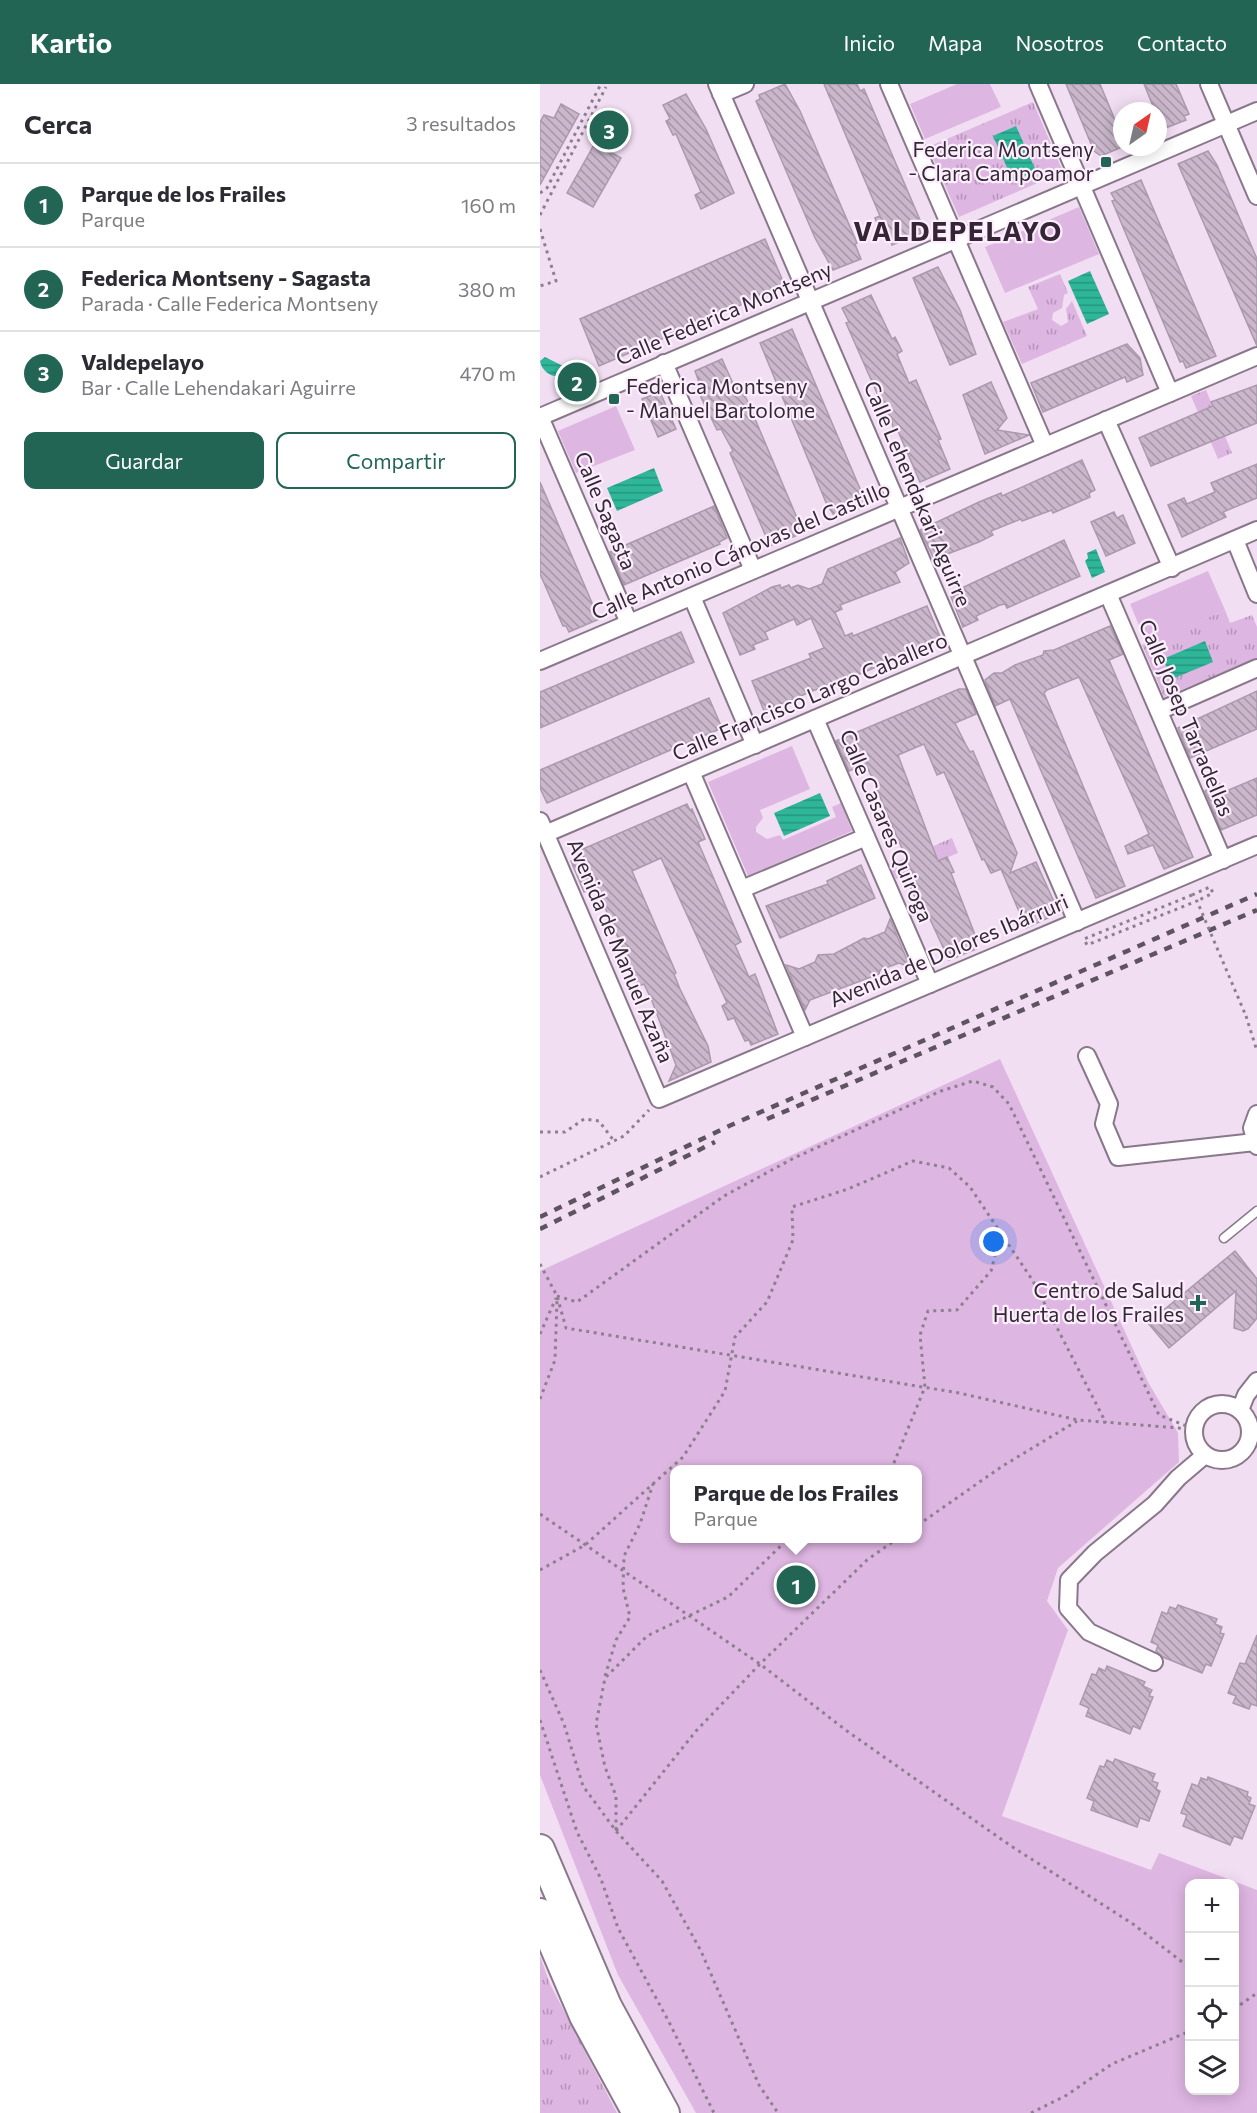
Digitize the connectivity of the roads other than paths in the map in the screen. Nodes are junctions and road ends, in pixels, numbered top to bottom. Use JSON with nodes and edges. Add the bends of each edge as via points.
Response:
{"nodes":[{"id":1,"x":745,"y":84,"type":"edge"},
{"id":2,"x":890,"y":84,"type":"edge"},
{"id":3,"x":1038,"y":84,"type":"edge"},
{"id":4,"x":1209,"y":84,"type":"edge"},
{"id":5,"x":719,"y":89,"type":"edge"},
{"id":6,"x":1257,"y":111,"type":"edge"},
{"id":7,"x":1227,"y":124,"type":"junction"},
{"id":8,"x":1081,"y":186,"type":"junction"},
{"id":9,"x":1257,"y":196,"type":"edge"},
{"id":10,"x":956,"y":239,"type":"junction"},
{"id":11,"x":810,"y":302,"type":"junction"},
{"id":12,"x":1257,"y":356,"type":"edge"},
{"id":13,"x":664,"y":363,"type":"junction"},
{"id":14,"x":1170,"y":393,"type":"junction"},
{"id":15,"x":540,"y":417,"type":"edge"},
{"id":16,"x":1106,"y":420,"type":"junction"},
{"id":17,"x":1045,"y":446,"type":"junction"},
{"id":18,"x":899,"y":508,"type":"junction"},
{"id":19,"x":1257,"y":530,"type":"edge"},
{"id":20,"x":1235,"y":540,"type":"junction"},
{"id":21,"x":1172,"y":568,"type":"junction"},
{"id":22,"x":753,"y":570,"type":"junction"},
{"id":23,"x":1108,"y":594,"type":"junction"},
{"id":24,"x":1257,"y":594,"type":"edge"},
{"id":25,"x":692,"y":597,"type":"junction"},
{"id":26,"x":629,"y":623,"type":"junction"},
{"id":27,"x":963,"y":656,"type":"junction"},
{"id":28,"x":540,"y":661,"type":"edge"},
{"id":29,"x":1257,"y":668,"type":"edge"},
{"id":30,"x":1159,"y":711,"type":"junction"},
{"id":31,"x":815,"y":719,"type":"junction"},
{"id":32,"x":755,"y":745,"type":"junction"},
{"id":33,"x":691,"y":772,"type":"junction"},
{"id":34,"x":543,"y":827,"type":"edge"},
{"id":35,"x":866,"y":837,"type":"junction"},
{"id":36,"x":1257,"y":845,"type":"edge"},
{"id":37,"x":1222,"y":860,"type":"junction"},
{"id":38,"x":742,"y":889,"type":"junction"},
{"id":39,"x":1077,"y":922,"type":"junction"},
{"id":40,"x":930,"y":984,"type":"junction"},
{"id":41,"x":805,"y":1037,"type":"junction"},
{"id":42,"x":1087,"y":1056,"type":"dead end"},
{"id":43,"x":659,"y":1099,"type":"joint"},
{"id":44,"x":1257,"y":1114,"type":"edge"},
{"id":45,"x":1256,"y":1144,"type":"edge"},
{"id":46,"x":1257,"y":1211,"type":"edge"},
{"id":47,"x":1224,"y":1238,"type":"dead end"},
{"id":48,"x":1257,"y":1381,"type":"edge"},
{"id":49,"x":1240,"y":1410,"type":"junction"},
{"id":50,"x":1205,"y":1455,"type":"junction"},
{"id":51,"x":1154,"y":1662,"type":"dead end"},
{"id":52,"x":540,"y":1849,"type":"edge"},
{"id":53,"x":540,"y":1913,"type":"edge"},
{"id":54,"x":637,"y":2113,"type":"edge"},
{"id":55,"x":665,"y":2113,"type":"edge"}],
"edges":[{"from":1,"to":5,"type":"street"},
{"from":2,"to":10,"type":"street"},
{"from":3,"to":8,"type":"street"},
{"from":4,"to":7,"type":"street"},
{"from":5,"to":11,"type":"street","name":"Calle Lehendakari Aguirre"},
{"from":6,"to":7,"type":"street","name":"Calle Federica Montseny"},
{"from":7,"to":8,"type":"street","name":"Calle Federica Montseny"},
{"from":7,"to":9,"type":"street"},
{"from":8,"to":10,"type":"street","name":"Calle Federica Montseny"},
{"from":8,"to":14,"type":"street"},
{"from":10,"to":11,"type":"street","name":"Calle Federica Montseny"},
{"from":10,"to":17,"type":"street"},
{"from":11,"to":13,"type":"street","name":"Calle Federica Montseny"},
{"from":11,"to":18,"type":"street","name":"Calle Lehendakari Aguirre"},
{"from":12,"to":14,"type":"street","name":"Calle Antonio Cánovas del Castillo"},
{"from":13,"to":15,"type":"street","name":"Calle Federica Montseny"},
{"from":13,"to":22,"type":"street"},
{"from":14,"to":16,"type":"street","name":"Calle Antonio Cánovas del Castillo"},
{"from":15,"to":26,"type":"street","name":"Calle Sagasta"},
{"from":16,"to":17,"type":"street","name":"Calle Antonio Cánovas del Castillo"},
{"from":16,"to":21,"type":"street"},
{"from":17,"to":18,"type":"street","name":"Calle Antonio Cánovas del Castillo"},
{"from":18,"to":22,"type":"street","name":"Calle Antonio Cánovas del Castillo"},
{"from":18,"to":27,"type":"street","name":"Calle Lehendakari Aguirre"},
{"from":19,"to":20,"type":"street","name":"Calle Francisco Largo Caballero"},
{"from":20,"to":21,"type":"street","name":"Calle Francisco Largo Caballero"},
{"from":20,"to":24,"type":"street"},
{"from":21,"to":23,"type":"street","name":"Calle Francisco Largo Caballero"},
{"from":22,"to":25,"type":"street","name":"Calle Antonio Cánovas del Castillo"},
{"from":23,"to":27,"type":"street","name":"Calle Francisco Largo Caballero"},
{"from":23,"to":30,"type":"street","name":"Calle Josep Tarradellas"},
{"from":25,"to":26,"type":"street","name":"Calle Antonio Cánovas del Castillo"},
{"from":25,"to":32,"type":"street"},
{"from":26,"to":28,"type":"street","name":"Calle Antonio Cánovas del Castillo"},
{"from":27,"to":31,"type":"street","name":"Calle Francisco Largo Caballero"},
{"from":27,"to":39,"type":"street","name":"Calle Lehendakari Aguirre"},
{"from":29,"to":30,"type":"street"},
{"from":30,"to":37,"type":"street","name":"Calle Josep Tarradellas"},
{"from":31,"to":32,"type":"street","name":"Calle Francisco Largo Caballero"},
{"from":31,"to":35,"type":"street","name":"Calle Casares Quiroga"},
{"from":32,"to":33,"type":"street","name":"Calle Francisco Largo Caballero"},
{"from":33,"to":34,"type":"street","name":"Calle Francisco Largo Caballero"},
{"from":33,"to":38,"type":"street"},
{"from":34,"to":43,"type":"street","name":"Avenida de Manuel Azaña"},
{"from":35,"to":38,"type":"street"},
{"from":35,"to":40,"type":"street","name":"Calle Casares Quiroga"},
{"from":36,"to":37,"type":"street","name":"Avenida de Dolores Ibárruri"},
{"from":37,"to":39,"type":"street","name":"Avenida de Dolores Ibárruri"},
{"from":38,"to":41,"type":"street"},
{"from":39,"to":40,"type":"street","name":"Avenida de Dolores Ibárruri"},
{"from":40,"to":41,"type":"street","name":"Avenida de Dolores Ibárruri"},
{"from":41,"to":43,"type":"street","name":"Avenida de Dolores Ibárruri"},
{"from":42,"to":45,"type":"street","via":[[1109,1104],[1104,1124],[1118,1157]]},
{"from":44,"to":45,"type":"street","via":[[1252,1128]]},
{"from":46,"to":47,"type":"lane"},
{"from":48,"to":49,"type":"street"},
{"from":49,"to":50,"type":"street","via":[[1250,1425],[1242,1452],[1225,1460]]},
{"from":49,"to":50,"type":"street","via":[[1231,1405],[1211,1406],[1197,1419],[1195,1438]]},
{"from":50,"to":51,"type":"street","via":[[1069,1580],[1068,1608],[1089,1632]]},
{"from":52,"to":55,"type":"highway","via":[[607,2006]]},
{"from":53,"to":54,"type":"highway","via":[[584,2016]]}]}
